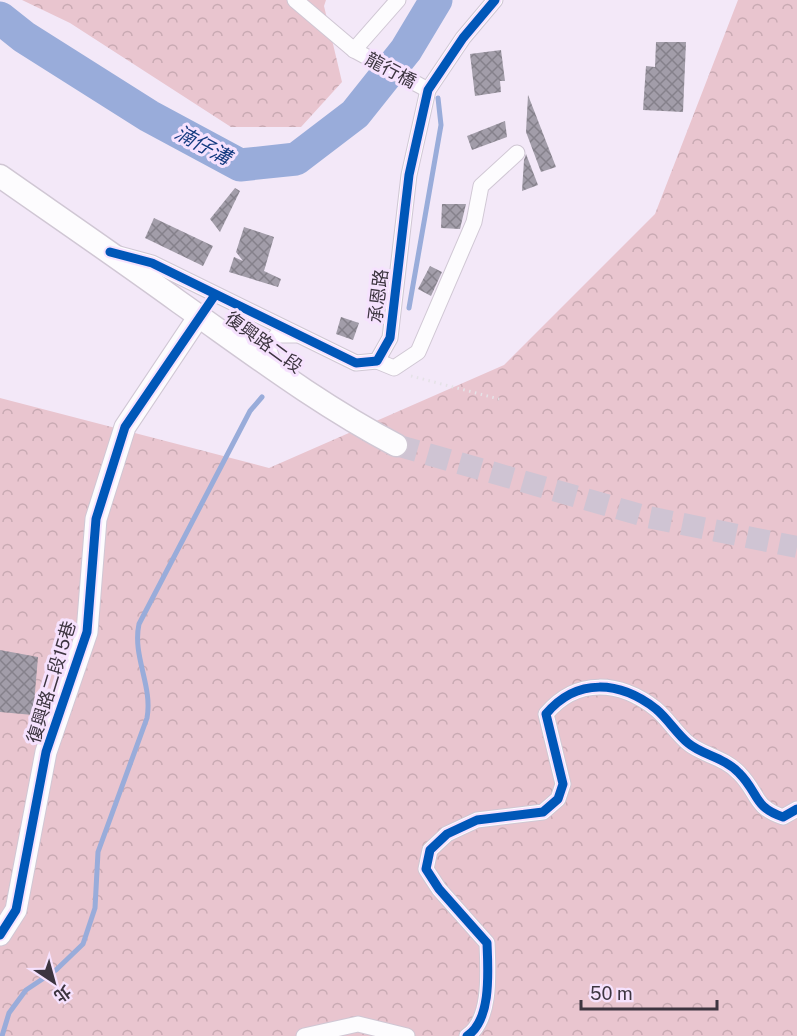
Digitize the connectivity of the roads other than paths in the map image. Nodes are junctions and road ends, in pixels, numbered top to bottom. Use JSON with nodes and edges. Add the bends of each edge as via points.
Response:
{"nodes":[{"id":1,"x":295,"y":0,"type":"edge"},
{"id":2,"x":398,"y":0,"type":"edge"},
{"id":3,"x":495,"y":0,"type":"edge"},
{"id":4,"x":354,"y":50,"type":"junction"},
{"id":5,"x":428,"y":90,"type":"junction"},
{"id":6,"x":517,"y":153,"type":"dead end"},
{"id":7,"x":0,"y":176,"type":"edge"},
{"id":8,"x":110,"y":252,"type":"junction"},
{"id":9,"x":215,"y":295,"type":"junction"},
{"id":10,"x":199,"y":316,"type":"junction"},
{"id":11,"x":297,"y":335,"type":"junction"},
{"id":12,"x":377,"y":361,"type":"junction"},
{"id":13,"x":289,"y":382,"type":"junction"},
{"id":14,"x":396,"y":445,"type":"tunnel mouth"},
{"id":15,"x":797,"y":810,"type":"edge"},
{"id":16,"x":0,"y":935,"type":"edge"},
{"id":17,"x":304,"y":1036,"type":"edge"},
{"id":18,"x":407,"y":1036,"type":"edge"},
{"id":19,"x":467,"y":1036,"type":"edge"}],
"edges":[{"from":1,"to":4,"type":"street","name":"龍行橋"},
{"from":2,"to":4,"type":"street"},
{"from":3,"to":5,"type":"street","name":"承恩路"},
{"from":4,"to":5,"type":"street","name":"龍行橋"},
{"from":5,"to":12,"type":"street","name":"承恩路","via":[[409,175],[390,338]]},
{"from":6,"to":12,"type":"street","via":[[481,186],[474,222],[418,352],[393,368]]},
{"from":7,"to":8,"type":"main road","name":"復興路二段"},
{"from":8,"to":9,"type":"street","via":[[152,263]]},
{"from":8,"to":10,"type":"main road","name":"復興路二段"},
{"from":9,"to":10,"type":"street"},
{"from":9,"to":11,"type":"street"},
{"from":10,"to":13,"type":"main road","name":"復興路二段"},
{"from":10,"to":16,"type":"street","name":"復興路二段15巷","via":[[124,427],[96,519],[87,632],[46,752],[16,910]]},
{"from":11,"to":12,"type":"street","via":[[356,363]]},
{"from":11,"to":13,"type":"street","via":[[277,335],[268,346],[272,359]]},
{"from":13,"to":14,"type":"main road","name":"復興路二段"},
{"from":15,"to":19,"type":"street","via":[[783,817],[766,811],[740,773],[719,757],[689,745],[657,710],[625,690],[572,690],[546,714],[563,784],[558,799],[543,812],[477,820],[447,834],[430,850],[426,869],[487,943],[483,1010],[476,1030]]},
{"from":17,"to":18,"type":"street","via":[[358,1024]]}]}
